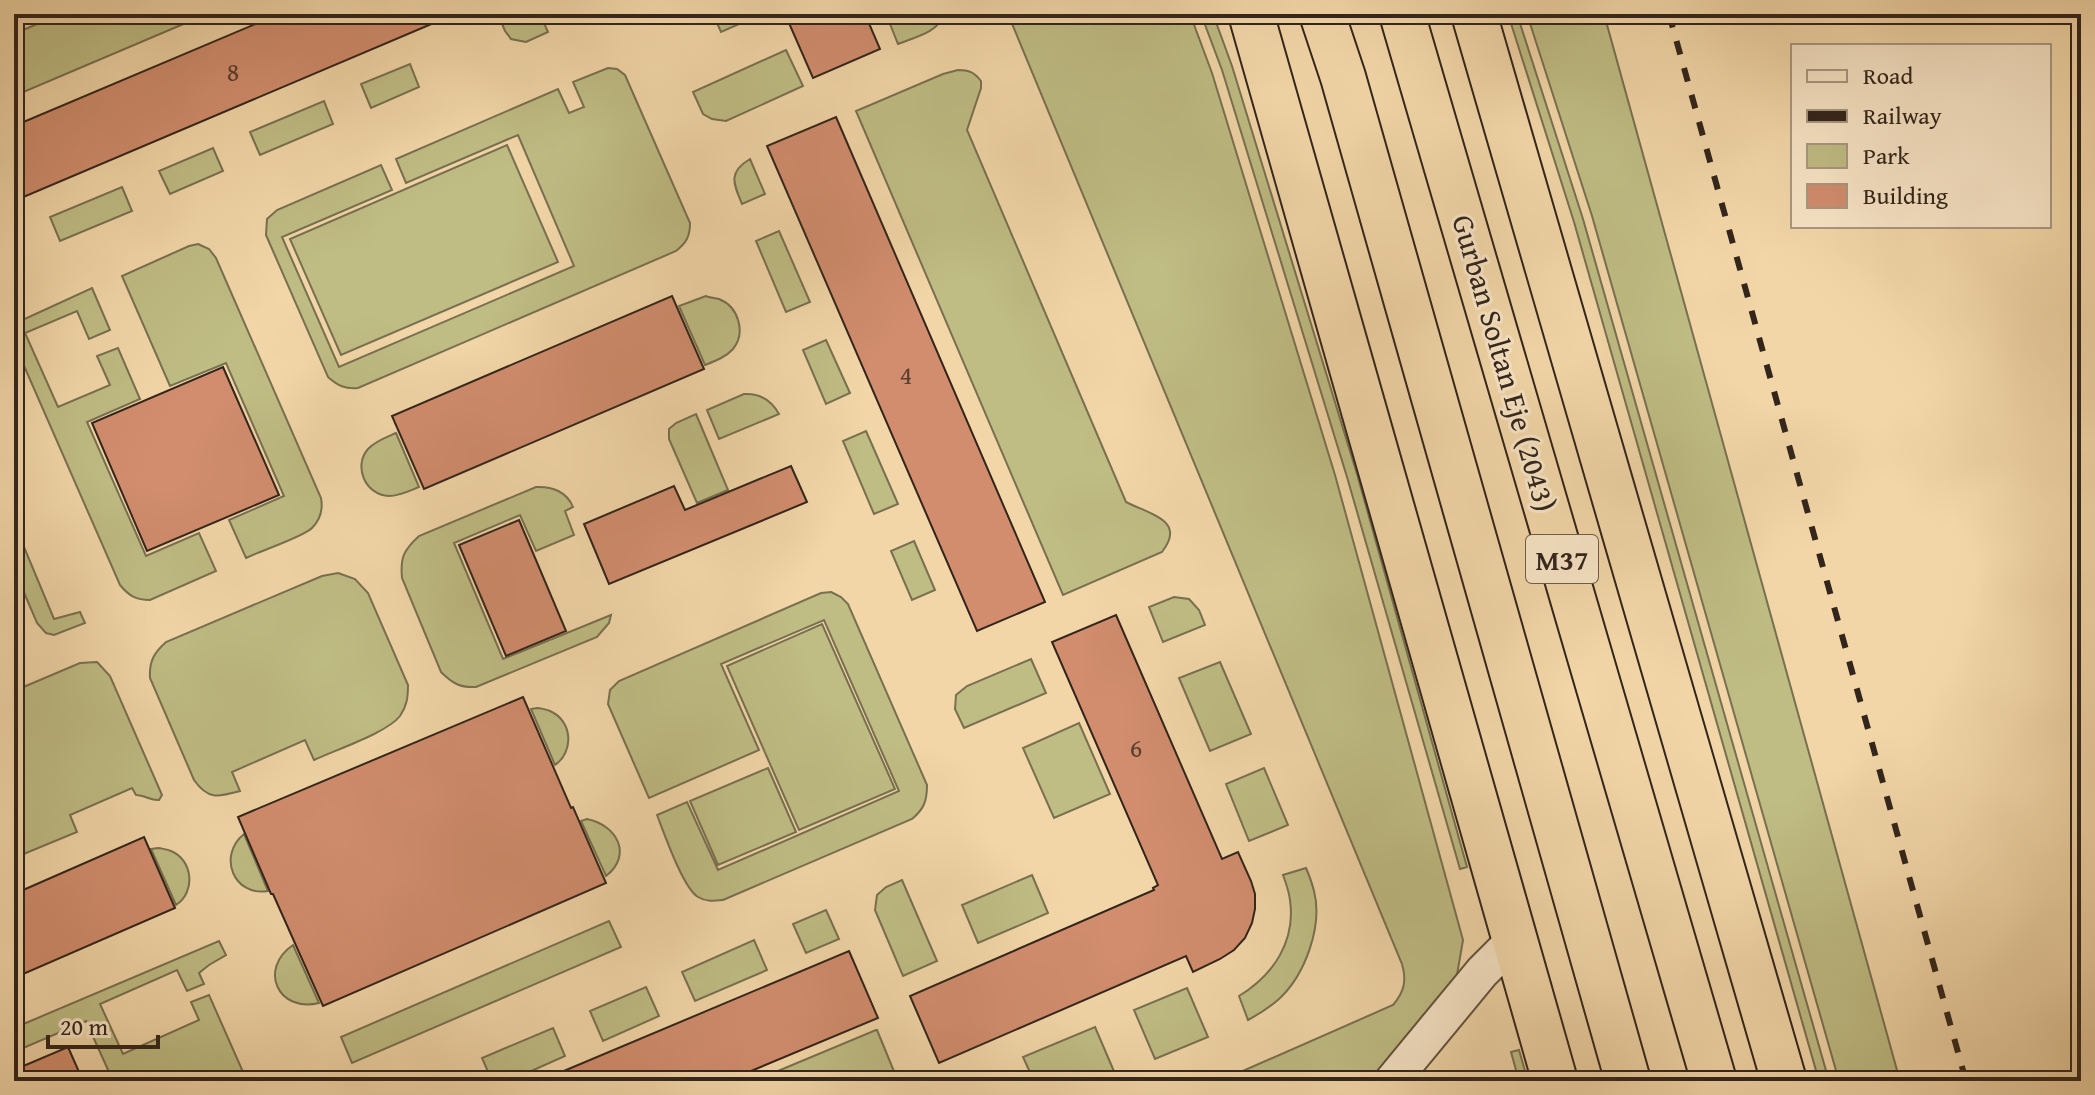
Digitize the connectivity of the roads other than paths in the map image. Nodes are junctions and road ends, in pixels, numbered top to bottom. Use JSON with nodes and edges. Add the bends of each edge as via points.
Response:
{"nodes":[{"id":1,"x":1251,"y":14,"type":"edge"},
{"id":2,"x":1322,"y":14,"type":"edge"},
{"id":3,"x":1474,"y":14,"type":"edge"},
{"id":4,"x":1406,"y":26,"type":"edge"},
{"id":5,"x":1514,"y":940,"type":"junction"},
{"id":6,"x":1392,"y":1081,"type":"edge"},
{"id":7,"x":1555,"y":1081,"type":"edge"},
{"id":8,"x":1628,"y":1081,"type":"edge"},
{"id":9,"x":1714,"y":1081,"type":"edge"},
{"id":10,"x":1784,"y":1081,"type":"edge"}],
"edges":[{"from":1,"to":5,"type":"highway"},
{"from":2,"to":8,"type":"highway","number":"M37"},
{"from":3,"to":10,"type":"highway"},
{"from":4,"to":9,"type":"highway","name":"Gurban Soltan Eje (2043)","number":"M37"},
{"from":5,"to":6,"type":"street"},
{"from":5,"to":7,"type":"highway"}]}
